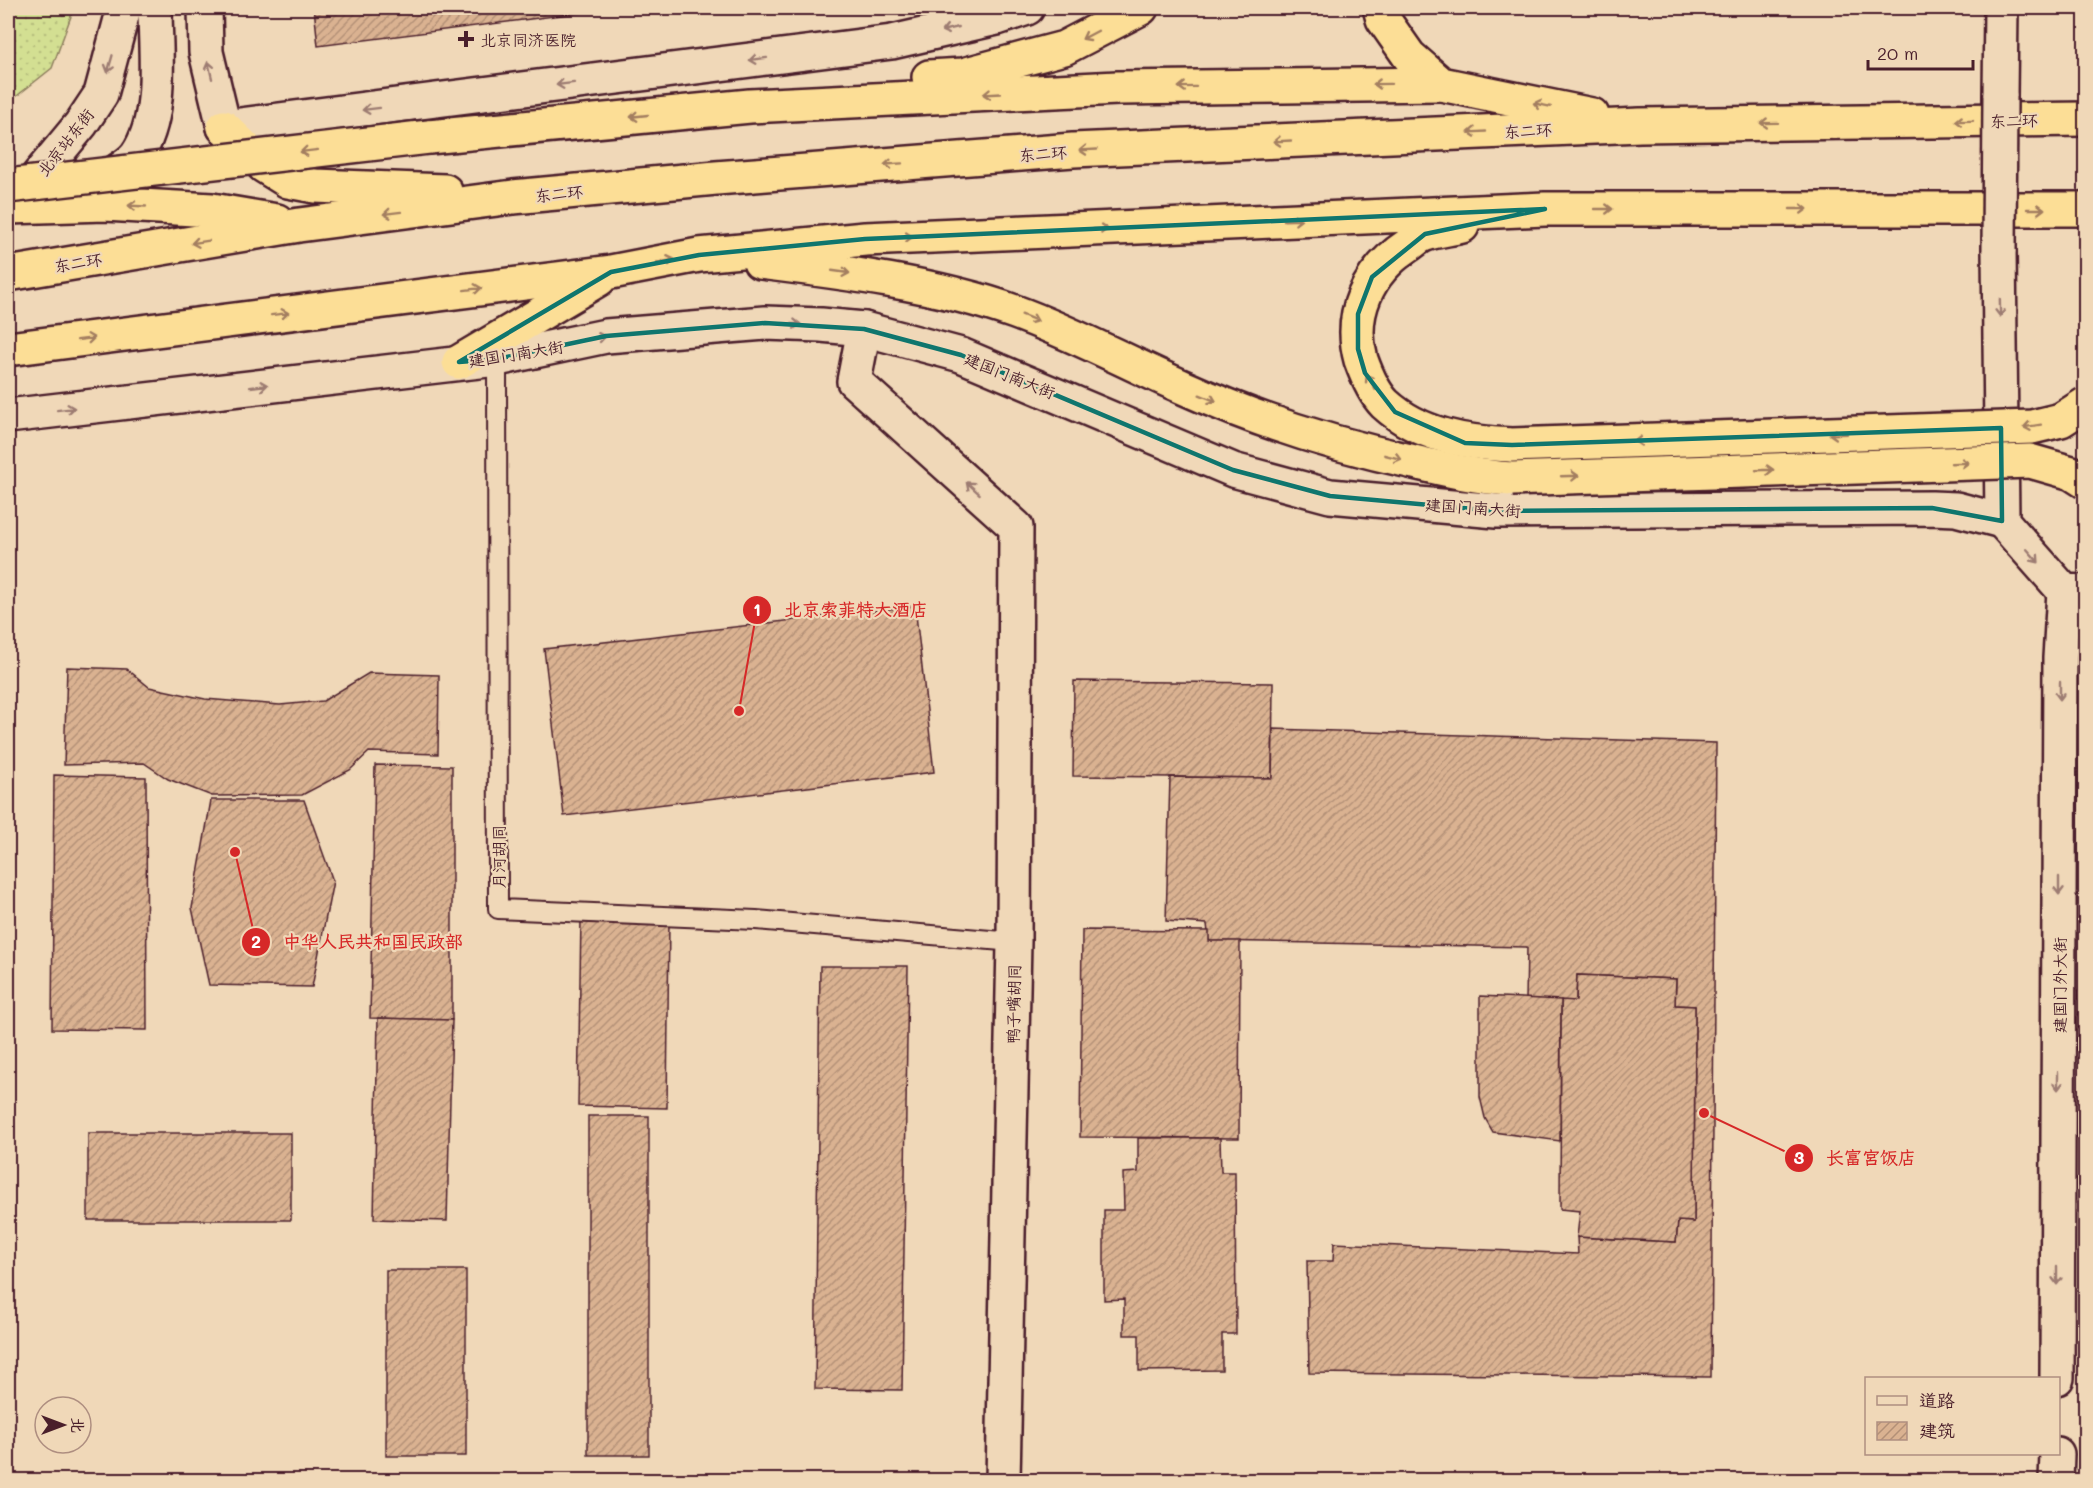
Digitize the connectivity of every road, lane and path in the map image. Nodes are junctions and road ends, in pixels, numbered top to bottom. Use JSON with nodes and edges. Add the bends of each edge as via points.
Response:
{"nodes":[{"id":1,"x":124,"y":8,"type":"edge"},
{"id":2,"x":155,"y":8,"type":"edge"},
{"id":3,"x":205,"y":8,"type":"edge"},
{"id":4,"x":1142,"y":8,"type":"edge"},
{"id":5,"x":1380,"y":8,"type":"edge"},
{"id":6,"x":2001,"y":8,"type":"edge"},
{"id":7,"x":1007,"y":11,"type":"edge"},
{"id":8,"x":1441,"y":84,"type":"junction"},
{"id":9,"x":750,"y":106,"type":"junction"},
{"id":10,"x":2085,"y":119,"type":"edge"},
{"id":11,"x":1640,"y":125,"type":"junction"},
{"id":12,"x":224,"y":127,"type":"junction"},
{"id":13,"x":513,"y":197,"type":"junction"},
{"id":14,"x":10,"y":200,"type":"edge"},
{"id":15,"x":1545,"y":209,"type":"junction"},
{"id":16,"x":2085,"y":209,"type":"edge"},
{"id":17,"x":299,"y":225,"type":"junction"},
{"id":18,"x":699,"y":255,"type":"junction"},
{"id":19,"x":611,"y":272,"type":"junction"},
{"id":20,"x":8,"y":274,"type":"edge"},
{"id":21,"x":864,"y":329,"type":"junction"},
{"id":22,"x":8,"y":349,"type":"edge"},
{"id":23,"x":496,"y":359,"type":"junction"},
{"id":24,"x":459,"y":362,"type":"junction"},
{"id":25,"x":2085,"y":404,"type":"edge"},
{"id":26,"x":8,"y":416,"type":"edge"},
{"id":27,"x":2085,"y":482,"type":"edge"},
{"id":28,"x":2002,"y":521,"type":"junction"},
{"id":29,"x":2075,"y":592,"type":"edge"},
{"id":30,"x":2085,"y":638,"type":"edge"},
{"id":31,"x":2060,"y":658,"type":"junction"},
{"id":32,"x":1014,"y":942,"type":"junction"},
{"id":33,"x":2057,"y":1377,"type":"edge"},
{"id":34,"x":2056,"y":1455,"type":"edge"},
{"id":35,"x":1003,"y":1480,"type":"edge"},
{"id":36,"x":2056,"y":1480,"type":"edge"}],
"edges":[{"from":1,"to":14,"type":"street","name":"北京站东街","one_way":true,"via":[[101,94],[81,124]]},
{"from":2,"to":14,"type":"street","via":[[155,94],[151,121],[136,156],[97,185]]},
{"from":12,"to":3,"type":"street","one_way":true,"via":[[206,52]]},
{"from":4,"to":9,"type":"highway","one_way":true,"via":[[1064,48],[963,75],[823,86]]},
{"from":5,"to":8,"type":"highway","via":[[1383,19],[1409,56]]},
{"from":6,"to":28,"type":"street","one_way":true,"bridge":true},
{"from":7,"to":12,"type":"street","one_way":true,"via":[[892,42]]},
{"from":8,"to":9,"type":"highway","one_way":true,"via":[[1118,88]]},
{"from":11,"to":8,"type":"highway","one_way":true},
{"from":9,"to":14,"type":"highway","one_way":true,"bridge":true,"via":[[429,137]]},
{"from":10,"to":11,"type":"highway","name":"东二环","one_way":true},
{"from":11,"to":13,"type":"highway","name":"东二环","one_way":true,"via":[[1073,150]]},
{"from":12,"to":13,"type":"highway","via":[[264,165],[288,181],[315,186]]},
{"from":13,"to":17,"type":"highway","name":"东二环","one_way":true},
{"from":17,"to":14,"type":"highway","one_way":true,"via":[[212,210]]},
{"from":15,"to":16,"type":"highway","one_way":true},
{"from":18,"to":15,"type":"highway","one_way":true,"via":[[865,239]]},
{"from":25,"to":15,"type":"highway","one_way":true,"bridge":true,"via":[[2061,420],[2032,427],[1512,445],[1465,442],[1431,432],[1382,402],[1365,373],[1358,350],[1358,314],[1372,277],[1394,255],[1425,234]]},
{"from":17,"to":20,"type":"highway","name":"东二环","one_way":true},
{"from":19,"to":18,"type":"highway","one_way":true},
{"from":18,"to":27,"type":"highway","one_way":true,"bridge":true,"via":[[848,273],[1002,308],[1108,350],[1184,388],[1324,440],[1483,478],[2030,460],[2072,473]]},
{"from":22,"to":19,"type":"highway","one_way":true},
{"from":19,"to":24,"type":"highway"},
{"from":23,"to":21,"type":"street","name":"建国门南大街","one_way":true,"via":[[606,336],[753,324]]},
{"from":21,"to":28,"type":"street","name":"建国门南大街","via":[[961,355],[1233,470],[1330,496],[1496,511],[1932,508],[1956,509]]},
{"from":32,"to":21,"type":"street","name":"鸭子嘴胡同","one_way":true,"via":[[1016,527],[854,381]]},
{"from":23,"to":24,"type":"street","name":"建国门南大街"},
{"from":23,"to":32,"type":"lane","name":"月河胡同","via":[[498,909],[756,920]]},
{"from":26,"to":24,"type":"street","name":"建国门南大街","one_way":true},
{"from":28,"to":29,"type":"street","one_way":true},
{"from":29,"to":31,"type":"street","name":"建国门外大街"},
{"from":30,"to":31,"type":"street"},
{"from":31,"to":33,"type":"street","name":"建国门外大街","one_way":true},
{"from":32,"to":35,"type":"street","name":"鸭子嘴胡同"},
{"from":34,"to":36,"type":"street"}]}
